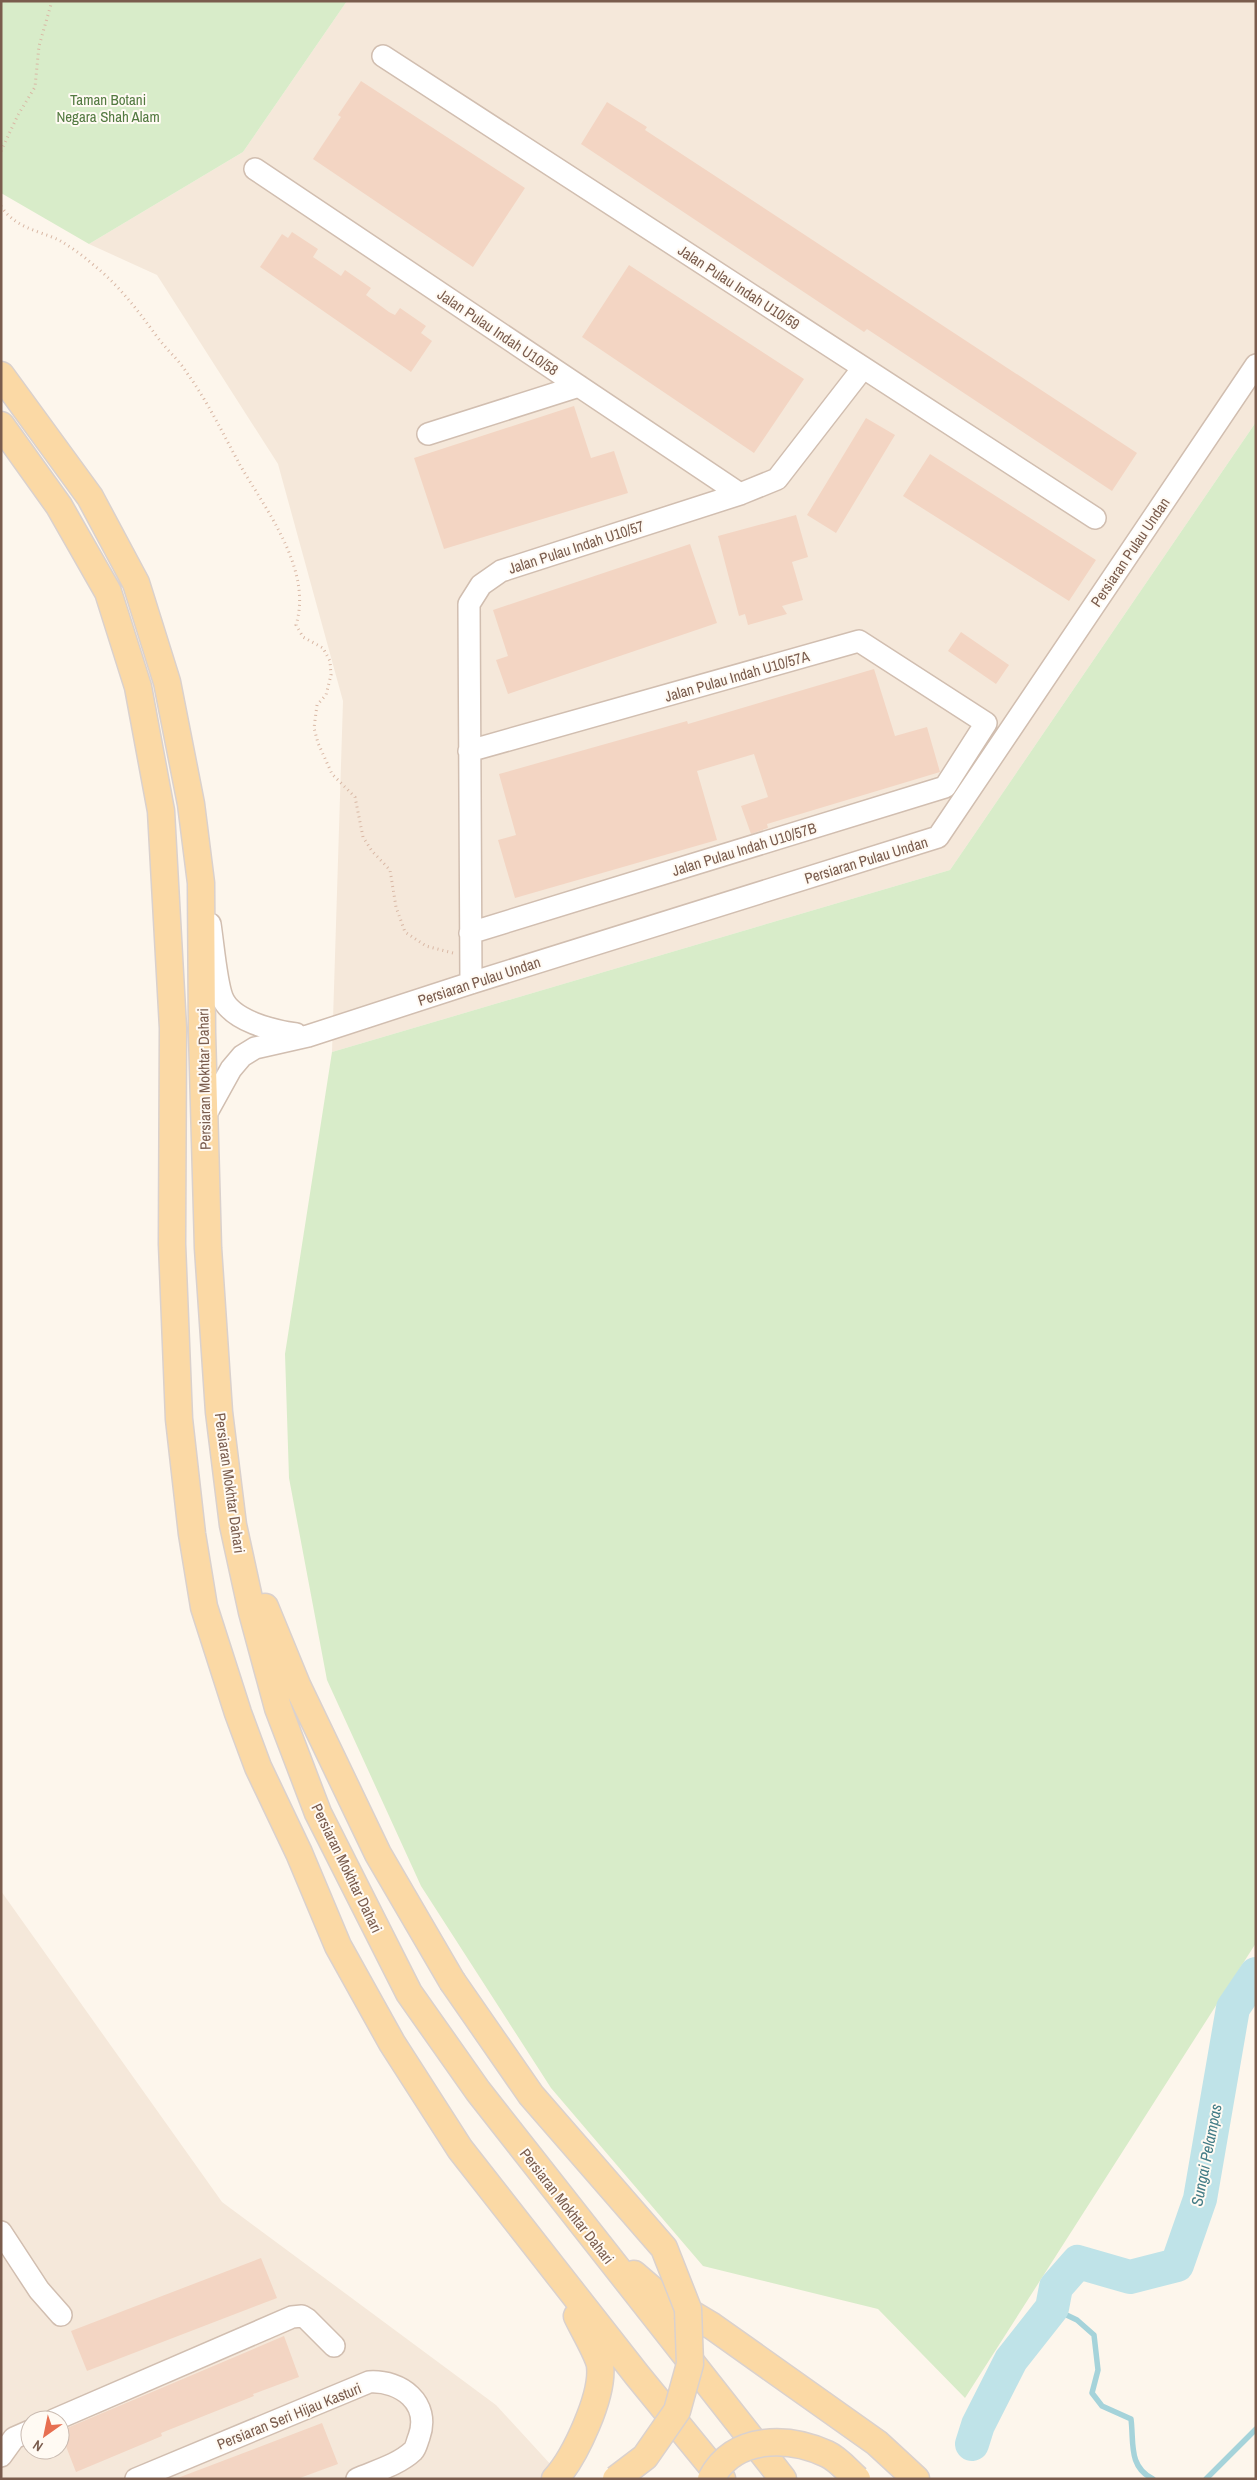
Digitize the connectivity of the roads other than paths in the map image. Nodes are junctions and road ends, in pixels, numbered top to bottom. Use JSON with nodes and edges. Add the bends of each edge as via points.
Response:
{"nodes":[{"id":1,"x":383,"y":56,"type":"dead end"},
{"id":2,"x":256,"y":169,"type":"dead end"},
{"id":3,"x":1256,"y":365,"type":"edge"},
{"id":4,"x":863,"y":368,"type":"junction"},
{"id":5,"x":1,"y":375,"type":"edge"},
{"id":6,"x":579,"y":386,"type":"junction"},
{"id":7,"x":1,"y":425,"type":"edge"},
{"id":8,"x":428,"y":434,"type":"dead end"},
{"id":9,"x":740,"y":494,"type":"junction"},
{"id":10,"x":1095,"y":518,"type":"dead end"},
{"id":11,"x":986,"y":723,"type":"joint"},
{"id":12,"x":469,"y":751,"type":"junction"},
{"id":13,"x":201,"y":883,"type":"junction"},
{"id":14,"x":470,"y":933,"type":"junction"},
{"id":15,"x":471,"y":983,"type":"junction"},
{"id":16,"x":308,"y":1036,"type":"junction"},
{"id":17,"x":205,"y":1116,"type":"junction"},
{"id":18,"x":233,"y":1525,"type":"junction"},
{"id":19,"x":1,"y":2232,"type":"edge"},
{"id":20,"x":592,"y":2238,"type":"junction"},
{"id":21,"x":559,"y":2276,"type":"junction"},
{"id":22,"x":61,"y":2316,"type":"dead end"},
{"id":23,"x":334,"y":2346,"type":"dead end"},
{"id":24,"x":70,"y":2413,"type":"edge"},
{"id":25,"x":20,"y":2435,"type":"edge"},
{"id":26,"x":1,"y":2456,"type":"edge"},
{"id":27,"x":136,"y":2479,"type":"edge"},
{"id":28,"x":357,"y":2479,"type":"edge"},
{"id":29,"x":555,"y":2479,"type":"edge"},
{"id":30,"x":616,"y":2479,"type":"edge"},
{"id":31,"x":711,"y":2479,"type":"edge"},
{"id":32,"x":722,"y":2479,"type":"edge"},
{"id":33,"x":783,"y":2479,"type":"edge"},
{"id":34,"x":858,"y":2479,"type":"edge"},
{"id":35,"x":916,"y":2479,"type":"edge"}],
"edges":[{"from":1,"to":4,"type":"street","name":"Jalan Pulau Indah U10/59"},
{"from":2,"to":6,"type":"street","name":"Jalan Pulau Indah U10/58"},
{"from":3,"to":15,"type":"street","name":"Persiaran Pulau Undan","via":[[938,837]]},
{"from":4,"to":9,"type":"street","name":"Jalan Pulau Indah U10/57","via":[[777,479]]},
{"from":4,"to":10,"type":"street","name":"Jalan Pulau Indah U10/59"},
{"from":5,"to":13,"type":"main road","name":"Persiaran Mokhtar Dahari","via":[[90,498],[136,583],[168,682],[191,804]]},
{"from":6,"to":8,"type":"street"},
{"from":6,"to":9,"type":"street","name":"Jalan Pulau Indah U10/58"},
{"from":7,"to":21,"type":"main road","name":"Persiaran Mokhtar Dahari","via":[[59,506],[108,592],[138,687],[161,811],[173,1028],[172,1244],[179,1418],[204,1607],[258,1768],[299,1853],[338,1946],[392,2043],[460,2149]]},
{"from":9,"to":12,"type":"street","name":"Jalan Pulau Indah U10/57","via":[[501,571],[481,585],[469,604]]},
{"from":11,"to":12,"type":"street","name":"Jalan Pulau Indah U10/57A","via":[[859,641]]},
{"from":11,"to":14,"type":"street","name":"Jalan Pulau Indah U10/57B","via":[[945,787]]},
{"from":12,"to":14,"type":"street","name":"Jalan Pulau Indah U10/57"},
{"from":13,"to":16,"type":"street","via":[[222,998],[239,1015],[253,1023]]},
{"from":13,"to":17,"type":"main road","name":"Persiaran Mokhtar Dahari"},
{"from":14,"to":15,"type":"street","name":"Jalan Pulau Indah U10/57"},
{"from":15,"to":16,"type":"street","name":"Persiaran Pulau Undan"},
{"from":16,"to":17,"type":"street","name":"Persiaran Pulau Undan","via":[[255,1048],[242,1056],[220,1084]]},
{"from":17,"to":18,"type":"main road","name":"Persiaran Mokhtar Dahari","via":[[210,1277],[219,1412]]},
{"from":18,"to":20,"type":"main road","name":"Persiaran Mokhtar Dahari","via":[[278,1708],[318,1813],[409,1993],[478,2091]]},
{"from":18,"to":30,"type":"main road","bridge":true,"via":[[297,1685],[378,1854],[452,1981],[531,2095],[664,2248],[688,2309],[690,2364],[677,2411],[645,2457]]},
{"from":19,"to":22,"type":"street","via":[[39,2290]]},
{"from":20,"to":33,"type":"main road","name":"Persiaran Mokhtar Dahari"},
{"from":20,"to":35,"type":"main road","via":[[655,2292],[712,2326],[832,2410],[877,2443]]},
{"from":21,"to":29,"type":"main road","via":[[600,2365],[596,2398],[581,2439],[568,2464]]},
{"from":21,"to":32,"type":"main road","name":"Persiaran Mokhtar Dahari"},
{"from":23,"to":24,"type":"street","via":[[302,2316],[292,2317]]},
{"from":25,"to":26,"type":"street","via":[[14,2438]]},
{"from":27,"to":28,"type":"street","name":"Persiaran Seri Hijau Kasturi","via":[[369,2382],[384,2381],[404,2390],[420,2406],[422,2429],[414,2450],[399,2461]]},
{"from":31,"to":34,"type":"main road","bridge":true,"via":[[716,2468],[740,2449],[766,2441],[796,2444],[829,2455]]}]}
